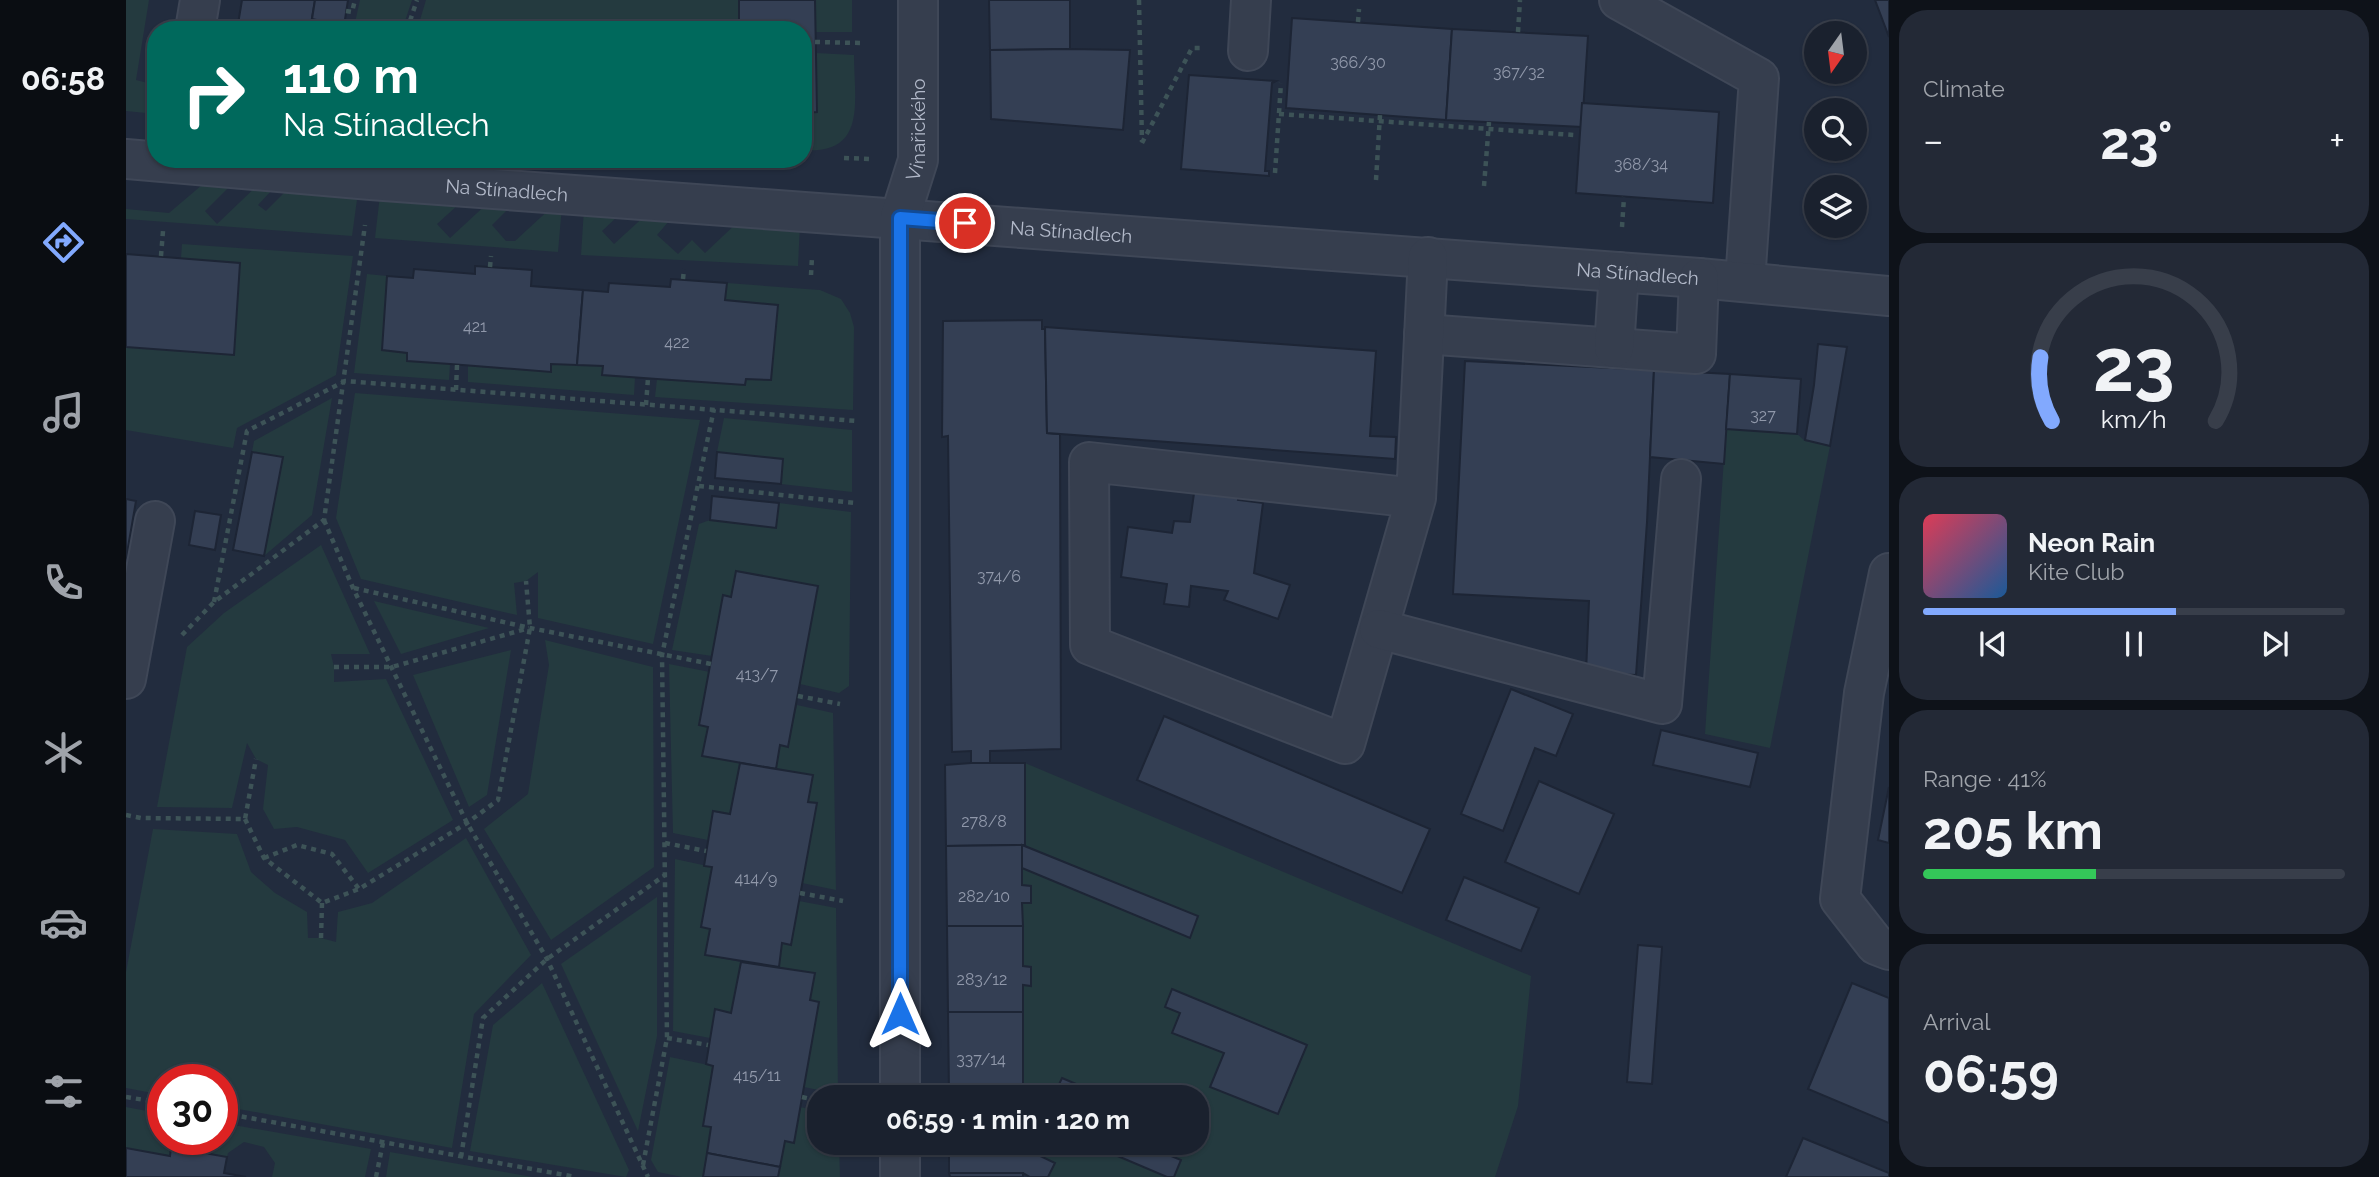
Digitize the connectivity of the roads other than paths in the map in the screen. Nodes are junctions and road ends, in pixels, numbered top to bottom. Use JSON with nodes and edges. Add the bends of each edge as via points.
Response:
{"nodes":[{"id":1,"x":200,"y":0,"type":"edge"},
{"id":2,"x":918,"y":0,"type":"edge"},
{"id":3,"x":1251,"y":0,"type":"edge"},
{"id":4,"x":1619,"y":0,"type":"edge"},
{"id":5,"x":196,"y":21,"type":"edge"},
{"id":6,"x":1248,"y":51,"type":"road end"},
{"id":7,"x":126,"y":159,"type":"edge"},
{"id":8,"x":147,"y":160,"type":"edge"},
{"id":9,"x":245,"y":168,"type":"edge"},
{"id":10,"x":900,"y":218,"type":"junction"},
{"id":11,"x":1428,"y":257,"type":"junction"},
{"id":12,"x":1619,"y":272,"type":"junction"},
{"id":13,"x":1699,"y":278,"type":"junction"},
{"id":14,"x":1745,"y":282,"type":"junction"},
{"id":15,"x":1889,"y":296,"type":"edge"},
{"id":16,"x":1424,"y":334,"type":"junction"},
{"id":17,"x":1614,"y":348,"type":"junction"},
{"id":18,"x":1681,"y":479,"type":"dead end"},
{"id":19,"x":1416,"y":498,"type":"junction"},
{"id":20,"x":155,"y":521,"type":"dead end"},
{"id":21,"x":1889,"y":573,"type":"edge"},
{"id":22,"x":131,"y":621,"type":"edge"},
{"id":23,"x":1379,"y":629,"type":"junction"},
{"id":24,"x":126,"y":679,"type":"edge"},
{"id":25,"x":1889,"y":950,"type":"edge"},
{"id":26,"x":900,"y":1085,"type":"edge"},
{"id":27,"x":900,"y":1155,"type":"edge"},
{"id":28,"x":900,"y":1177,"type":"edge"}],
"edges":[{"from":1,"to":5,"type":"street"},
{"from":2,"to":10,"type":"street","name":"Vinařického","via":[[918,160]]},
{"from":3,"to":6,"type":"street"},
{"from":4,"to":14,"type":"street","via":[[1759,78]]},
{"from":7,"to":8,"type":"street","name":"Na Stínadlech"},
{"from":9,"to":10,"type":"street","name":"Na Stínadlech"},
{"from":10,"to":11,"type":"street","name":"Na Stínadlech"},
{"from":10,"to":26,"type":"street","name":"Vinařického"},
{"from":11,"to":12,"type":"street","name":"Na Stínadlech"},
{"from":11,"to":16,"type":"street"},
{"from":12,"to":13,"type":"street","name":"Na Stínadlech"},
{"from":12,"to":17,"type":"street"},
{"from":13,"to":14,"type":"street","name":"Na Stínadlech"},
{"from":13,"to":17,"type":"street","via":[[1696,354]]},
{"from":14,"to":15,"type":"street","name":"Na Stínadlech"},
{"from":16,"to":17,"type":"street"},
{"from":16,"to":19,"type":"street"},
{"from":18,"to":23,"type":"street","via":[[1661,704]]},
{"from":19,"to":23,"type":"street"},
{"from":19,"to":23,"type":"street","via":[[1089,463],[1090,645],[1345,744]]},
{"from":20,"to":22,"type":"street"},
{"from":21,"to":25,"type":"street","via":[[1864,693],[1840,899],[1876,945]]},
{"from":22,"to":24,"type":"street"},
{"from":27,"to":28,"type":"street"}]}
